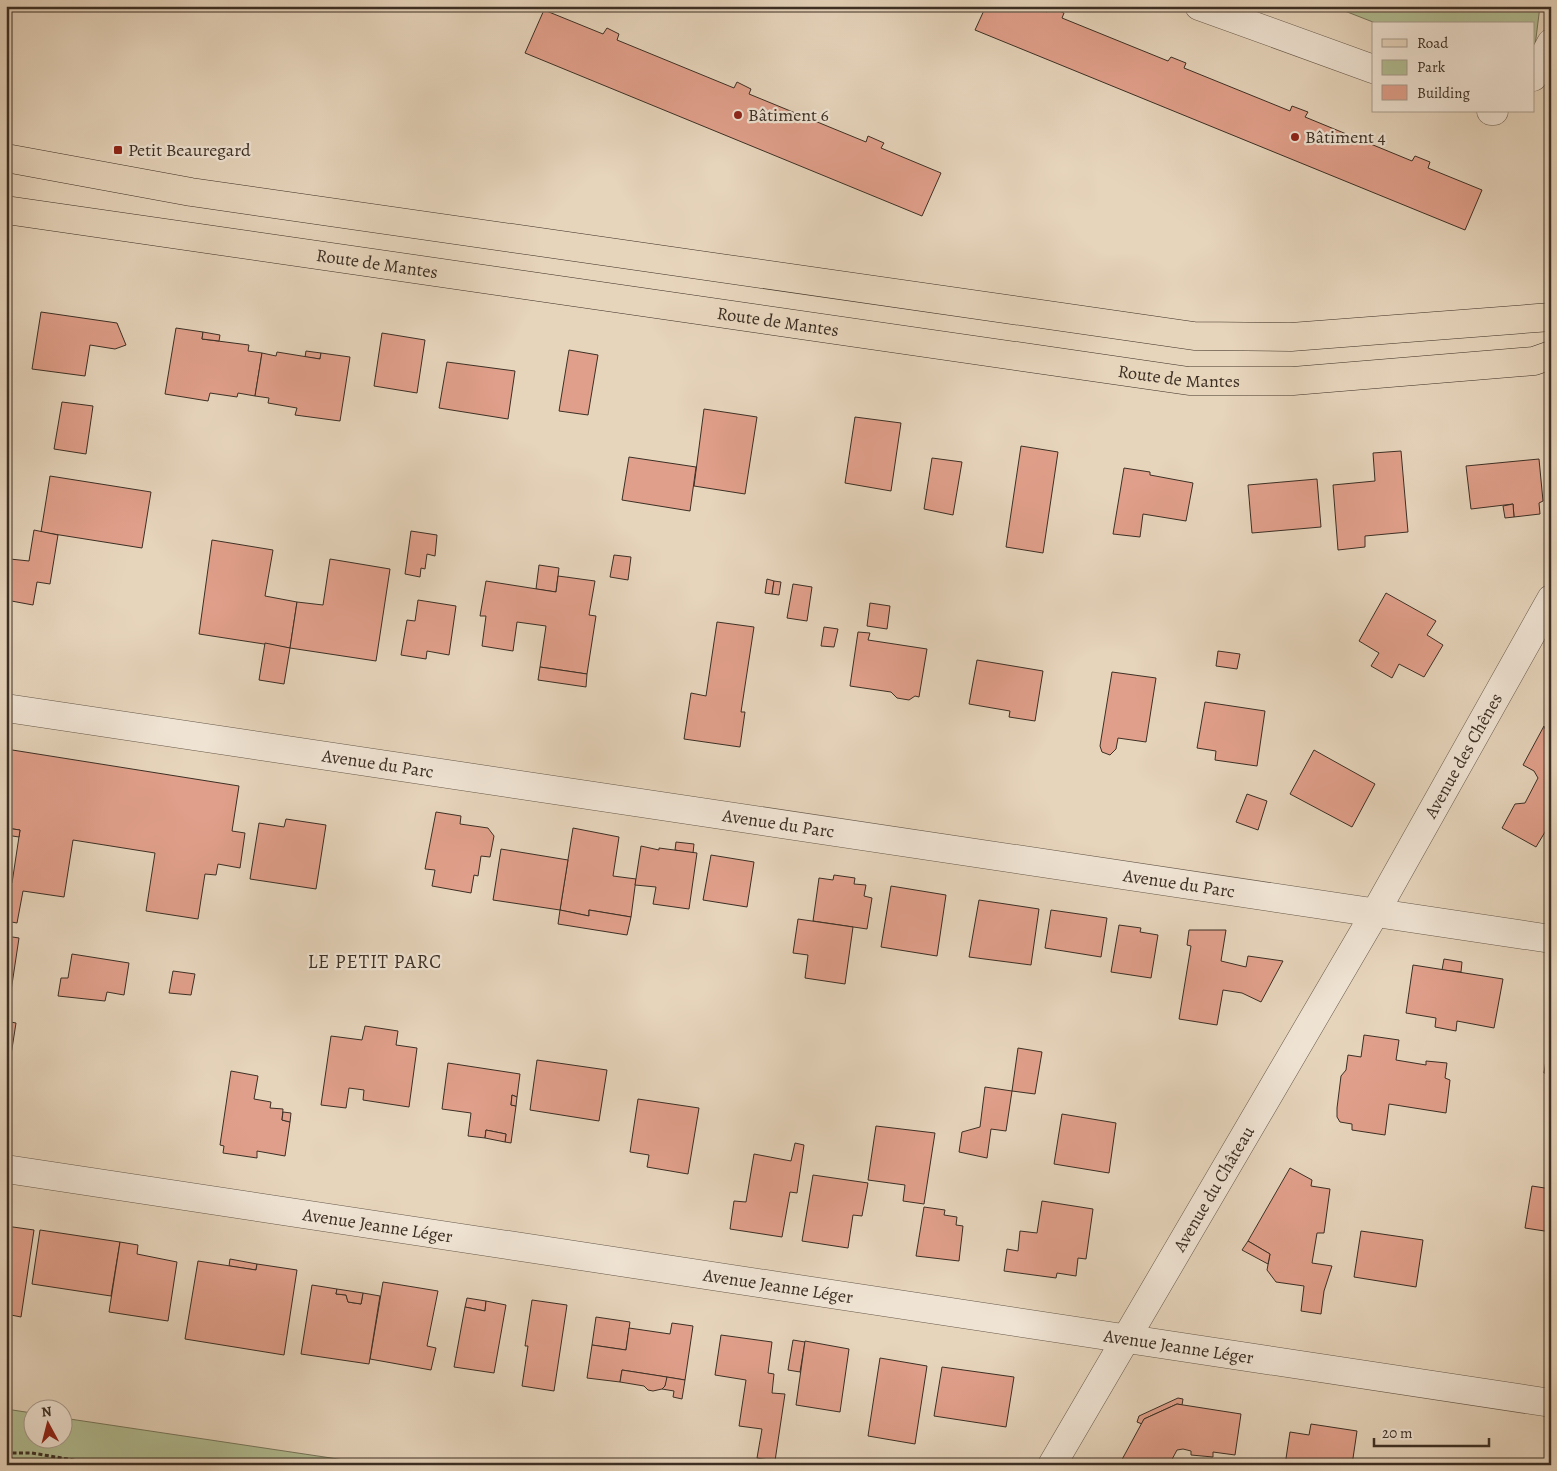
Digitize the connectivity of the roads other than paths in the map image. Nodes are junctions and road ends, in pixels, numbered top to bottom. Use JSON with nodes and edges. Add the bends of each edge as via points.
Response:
{"nodes":[{"id":1,"x":1200,"y":6,"type":"edge"},
{"id":2,"x":1551,"y":42,"type":"edge"},
{"id":3,"x":1372,"y":69,"type":"edge"},
{"id":4,"x":1534,"y":75,"type":"edge"},
{"id":5,"x":6,"y":158,"type":"edge"},
{"id":6,"x":6,"y":210,"type":"edge"},
{"id":7,"x":1551,"y":317,"type":"edge"},
{"id":8,"x":1545,"y":360,"type":"edge"},
{"id":9,"x":1551,"y":599,"type":"edge"},
{"id":10,"x":6,"y":708,"type":"edge"},
{"id":11,"x":1375,"y":913,"type":"junction"},
{"id":12,"x":1551,"y":939,"type":"edge"},
{"id":13,"x":6,"y":1169,"type":"edge"},
{"id":14,"x":1125,"y":1339,"type":"junction"},
{"id":15,"x":1551,"y":1403,"type":"edge"},
{"id":16,"x":1052,"y":1465,"type":"edge"}],
"edges":[{"from":1,"to":3,"type":"street"},
{"from":2,"to":4,"type":"street"},
{"from":5,"to":7,"type":"main road","via":[[191,192],[1194,336],[1291,337]]},
{"from":6,"to":8,"type":"main road","name":"Route de Mantes","via":[[1189,381],[1294,381]]},
{"from":9,"to":11,"type":"street","name":"Avenue des Chênes"},
{"from":10,"to":11,"type":"street","name":"Avenue du Parc"},
{"from":11,"to":12,"type":"street","name":"Avenue du Parc"},
{"from":11,"to":14,"type":"street","name":"Avenue du Château"},
{"from":13,"to":14,"type":"street","name":"Avenue Jeanne Léger"},
{"from":14,"to":15,"type":"street","name":"Avenue Jeanne Léger"},
{"from":14,"to":16,"type":"street","name":"Avenue du Château"}]}
